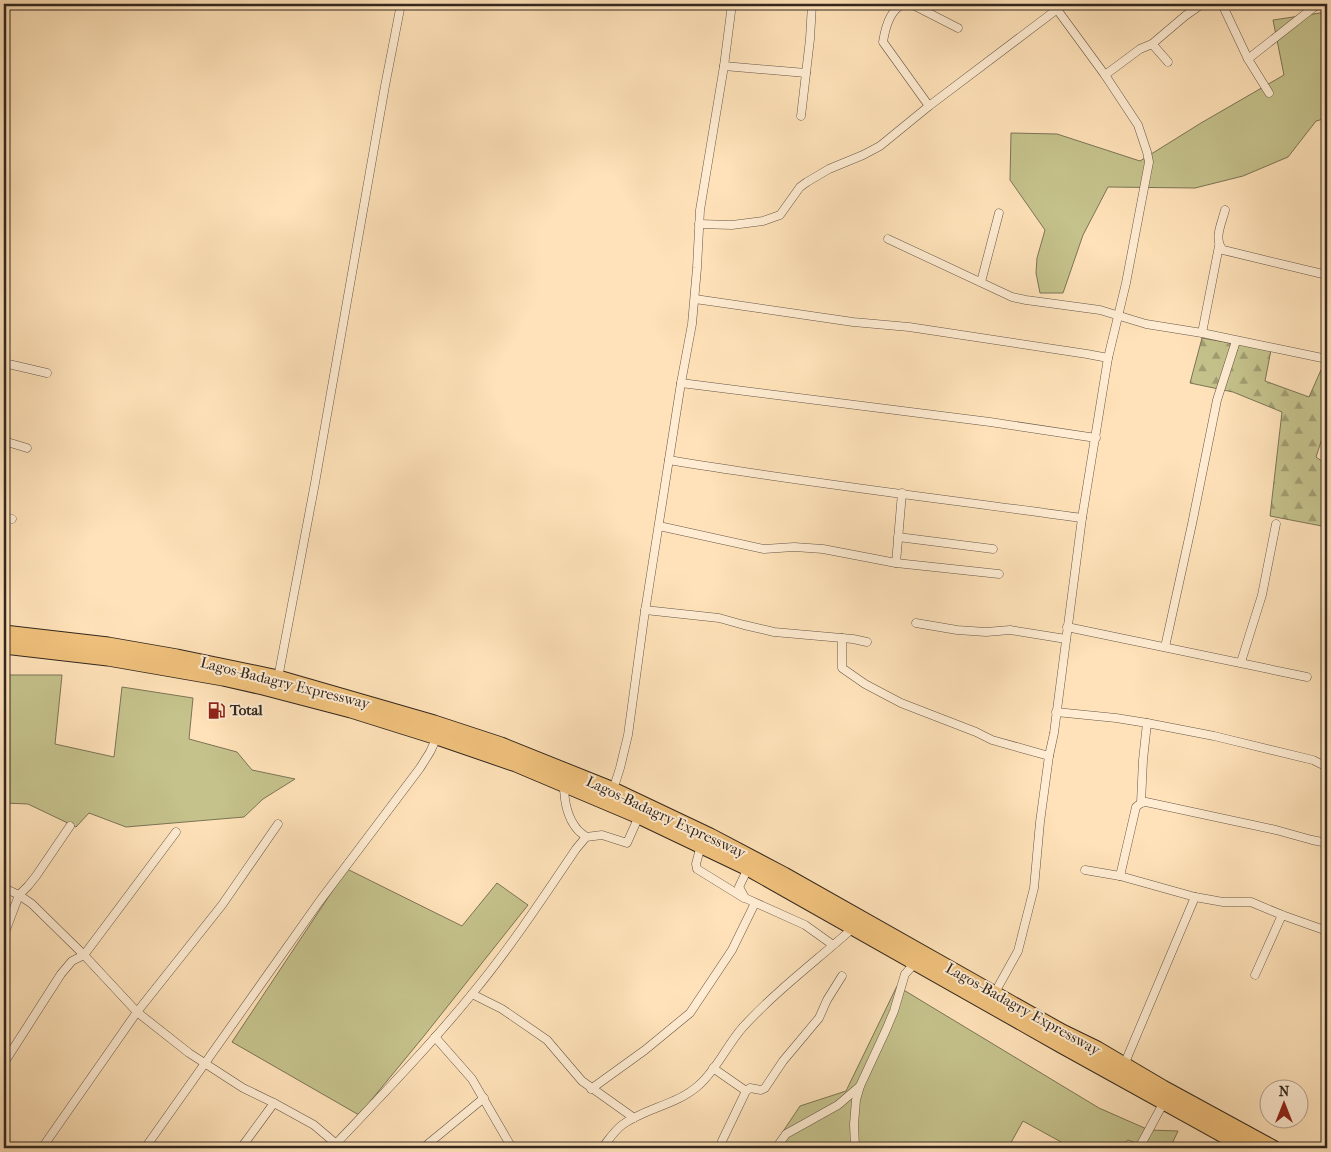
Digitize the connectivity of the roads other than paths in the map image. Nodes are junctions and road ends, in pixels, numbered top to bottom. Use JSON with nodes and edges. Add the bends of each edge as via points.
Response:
{"nodes":[{"id":1,"x":401,"y":4,"type":"edge"},
{"id":2,"x":732,"y":4,"type":"edge"},
{"id":3,"x":812,"y":4,"type":"edge"},
{"id":4,"x":904,"y":4,"type":"edge"},
{"id":5,"x":911,"y":4,"type":"edge"},
{"id":6,"x":933,"y":4,"type":"edge"},
{"id":7,"x":1202,"y":4,"type":"edge"},
{"id":8,"x":1222,"y":4,"type":"edge"},
{"id":9,"x":1318,"y":4,"type":"edge"},
{"id":10,"x":1058,"y":6,"type":"edge"},
{"id":11,"x":931,"y":13,"type":"junction"},
{"id":12,"x":958,"y":28,"type":"dead end"},
{"id":13,"x":1152,"y":44,"type":"junction"},
{"id":14,"x":1248,"y":59,"type":"junction"},
{"id":15,"x":1168,"y":62,"type":"dead end"},
{"id":16,"x":724,"y":66,"type":"junction"},
{"id":17,"x":806,"y":73,"type":"junction"},
{"id":18,"x":1105,"y":75,"type":"junction"},
{"id":19,"x":1269,"y":93,"type":"dead end"},
{"id":20,"x":929,"y":106,"type":"junction"},
{"id":21,"x":801,"y":116,"type":"dead end"},
{"id":22,"x":1225,"y":210,"type":"dead end"},
{"id":23,"x":999,"y":213,"type":"dead end"},
{"id":24,"x":700,"y":224,"type":"junction"},
{"id":25,"x":888,"y":239,"type":"dead end"},
{"id":26,"x":1219,"y":246,"type":"junction"},
{"id":27,"x":1327,"y":274,"type":"edge"},
{"id":28,"x":980,"y":282,"type":"junction"},
{"id":29,"x":695,"y":299,"type":"junction"},
{"id":30,"x":1118,"y":315,"type":"junction"},
{"id":31,"x":1202,"y":333,"type":"junction"},
{"id":32,"x":1236,"y":341,"type":"junction"},
{"id":33,"x":1108,"y":358,"type":"junction"},
{"id":34,"x":1327,"y":359,"type":"edge"},
{"id":35,"x":4,"y":363,"type":"edge"},
{"id":36,"x":47,"y":373,"type":"dead end"},
{"id":37,"x":681,"y":383,"type":"junction"},
{"id":38,"x":1096,"y":438,"type":"junction"},
{"id":39,"x":4,"y":441,"type":"edge"},
{"id":40,"x":27,"y":448,"type":"dead end"},
{"id":41,"x":669,"y":460,"type":"junction"},
{"id":42,"x":902,"y":493,"type":"junction"},
{"id":43,"x":1082,"y":518,"type":"junction"},
{"id":44,"x":1276,"y":524,"type":"dead end"},
{"id":45,"x":659,"y":526,"type":"junction"},
{"id":46,"x":898,"y":537,"type":"junction"},
{"id":47,"x":993,"y":549,"type":"dead end"},
{"id":48,"x":896,"y":564,"type":"junction"},
{"id":49,"x":999,"y":574,"type":"dead end"},
{"id":50,"x":645,"y":610,"type":"junction"},
{"id":51,"x":916,"y":623,"type":"dead end"},
{"id":52,"x":1067,"y":627,"type":"junction"},
{"id":53,"x":4,"y":633,"type":"edge"},
{"id":54,"x":842,"y":638,"type":"junction"},
{"id":55,"x":1066,"y":639,"type":"junction"},
{"id":56,"x":867,"y":642,"type":"dead end"},
{"id":57,"x":4,"y":646,"type":"edge"},
{"id":58,"x":1165,"y":647,"type":"junction"},
{"id":59,"x":1241,"y":662,"type":"junction"},
{"id":60,"x":1307,"y":676,"type":"dead end"},
{"id":61,"x":278,"y":678,"type":"junction"},
{"id":62,"x":1056,"y":712,"type":"junction"},
{"id":63,"x":1147,"y":723,"type":"junction"},
{"id":64,"x":437,"y":737,"type":"junction"},
{"id":65,"x":1049,"y":756,"type":"junction"},
{"id":66,"x":1327,"y":767,"type":"edge"},
{"id":67,"x":564,"y":784,"type":"junction"},
{"id":68,"x":612,"y":790,"type":"junction"},
{"id":69,"x":1140,"y":803,"type":"junction"},
{"id":70,"x":639,"y":816,"type":"junction"},
{"id":71,"x":278,"y":824,"type":"dead end"},
{"id":72,"x":70,"y":826,"type":"dead end"},
{"id":73,"x":176,"y":832,"type":"dead end"},
{"id":74,"x":586,"y":837,"type":"junction"},
{"id":75,"x":1327,"y":843,"type":"edge"},
{"id":76,"x":701,"y":845,"type":"junction"},
{"id":77,"x":748,"y":868,"type":"junction"},
{"id":78,"x":1085,"y":870,"type":"dead end"},
{"id":79,"x":1120,"y":876,"type":"junction"},
{"id":80,"x":4,"y":888,"type":"edge"},
{"id":81,"x":19,"y":895,"type":"junction"},
{"id":82,"x":1195,"y":897,"type":"junction"},
{"id":83,"x":745,"y":898,"type":"junction"},
{"id":84,"x":756,"y":903,"type":"junction"},
{"id":85,"x":1282,"y":915,"type":"junction"},
{"id":86,"x":853,"y":928,"type":"junction"},
{"id":87,"x":1327,"y":931,"type":"edge"},
{"id":88,"x":4,"y":934,"type":"edge"},
{"id":89,"x":833,"y":945,"type":"junction"},
{"id":90,"x":84,"y":954,"type":"junction"},
{"id":91,"x":915,"y":963,"type":"junction"},
{"id":92,"x":1255,"y":975,"type":"dead end"},
{"id":93,"x":842,"y":976,"type":"dead end"},
{"id":94,"x":472,"y":994,"type":"junction"},
{"id":95,"x":992,"y":999,"type":"junction"},
{"id":96,"x":137,"y":1012,"type":"junction"},
{"id":97,"x":435,"y":1037,"type":"junction"},
{"id":98,"x":4,"y":1063,"type":"edge"},
{"id":99,"x":204,"y":1063,"type":"junction"},
{"id":100,"x":1124,"y":1065,"type":"junction"},
{"id":101,"x":713,"y":1068,"type":"junction"},
{"id":102,"x":860,"y":1086,"type":"junction"},
{"id":103,"x":591,"y":1089,"type":"junction"},
{"id":104,"x":746,"y":1091,"type":"junction"},
{"id":105,"x":484,"y":1098,"type":"junction"},
{"id":106,"x":1164,"y":1102,"type":"junction"},
{"id":107,"x":274,"y":1103,"type":"junction"},
{"id":108,"x":634,"y":1118,"type":"junction"},
{"id":109,"x":336,"y":1147,"type":"edge"},
{"id":110,"x":1243,"y":1147,"type":"edge"},
{"id":111,"x":42,"y":1148,"type":"edge"},
{"id":112,"x":145,"y":1148,"type":"edge"},
{"id":113,"x":242,"y":1148,"type":"edge"},
{"id":114,"x":423,"y":1148,"type":"edge"},
{"id":115,"x":512,"y":1148,"type":"edge"},
{"id":116,"x":602,"y":1148,"type":"edge"},
{"id":117,"x":721,"y":1148,"type":"edge"},
{"id":118,"x":776,"y":1148,"type":"edge"},
{"id":119,"x":855,"y":1148,"type":"edge"},
{"id":120,"x":1139,"y":1148,"type":"edge"},
{"id":121,"x":1273,"y":1148,"type":"edge"}],
"edges":[{"from":1,"to":61,"type":"street"},
{"from":2,"to":16,"type":"street"},
{"from":3,"to":17,"type":"street"},
{"from":4,"to":20,"type":"street","via":[[898,6],[885,29],[883,42]]},
{"from":5,"to":11,"type":"street"},
{"from":6,"to":11,"type":"street"},
{"from":7,"to":13,"type":"street"},
{"from":8,"to":14,"type":"street"},
{"from":9,"to":14,"type":"street"},
{"from":10,"to":18,"type":"street"},
{"from":10,"to":20,"type":"street"},
{"from":11,"to":12,"type":"street"},
{"from":13,"to":15,"type":"street"},
{"from":13,"to":18,"type":"street"},
{"from":14,"to":19,"type":"street"},
{"from":16,"to":17,"type":"street"},
{"from":16,"to":24,"type":"street"},
{"from":17,"to":21,"type":"street"},
{"from":18,"to":30,"type":"street","via":[[1138,125],[1149,162]]},
{"from":20,"to":24,"type":"street","via":[[872,151],[807,182],[780,215],[763,222]]},
{"from":22,"to":26,"type":"street"},
{"from":23,"to":28,"type":"street"},
{"from":24,"to":29,"type":"street"},
{"from":25,"to":28,"type":"street"},
{"from":26,"to":27,"type":"street","via":[[1223,250]]},
{"from":26,"to":31,"type":"street"},
{"from":28,"to":30,"type":"street","via":[[1012,297]]},
{"from":29,"to":33,"type":"street","via":[[909,327]]},
{"from":29,"to":37,"type":"street"},
{"from":30,"to":31,"type":"street","via":[[1146,324]]},
{"from":30,"to":33,"type":"street"},
{"from":31,"to":32,"type":"street"},
{"from":32,"to":34,"type":"street"},
{"from":32,"to":58,"type":"street","via":[[1217,400]]},
{"from":33,"to":38,"type":"street"},
{"from":35,"to":36,"type":"street"},
{"from":37,"to":38,"type":"street"},
{"from":37,"to":41,"type":"street"},
{"from":38,"to":43,"type":"street"},
{"from":39,"to":40,"type":"street"},
{"from":41,"to":42,"type":"street"},
{"from":41,"to":45,"type":"street"},
{"from":42,"to":43,"type":"street"},
{"from":42,"to":46,"type":"street"},
{"from":43,"to":52,"type":"street"},
{"from":44,"to":59,"type":"street","via":[[1262,594]]},
{"from":45,"to":48,"type":"street","via":[[764,549],[794,546],[823,549]]},
{"from":45,"to":50,"type":"street"},
{"from":46,"to":47,"type":"street"},
{"from":46,"to":48,"type":"street"},
{"from":48,"to":49,"type":"street"},
{"from":50,"to":54,"type":"street","via":[[720,618],[774,632]]},
{"from":50,"to":68,"type":"street","via":[[628,735]]},
{"from":51,"to":55,"type":"street","via":[[986,632],[1010,630]]},
{"from":52,"to":55,"type":"street"},
{"from":52,"to":58,"type":"street"},
{"from":53,"to":61,"type":"highway","name":"Lagos-Badagry Expressway","via":[[176,657]]},
{"from":54,"to":56,"type":"street"},
{"from":54,"to":65,"type":"street","via":[[842,668],[865,684],[901,703],[992,740]]},
{"from":55,"to":62,"type":"street"},
{"from":57,"to":64,"type":"highway","name":"Lagos-Badagry Expressway","via":[[108,658],[223,678],[351,710]]},
{"from":58,"to":59,"type":"street"},
{"from":59,"to":60,"type":"street"},
{"from":61,"to":68,"type":"highway","name":"Lagos-Badagry Expressway","via":[[502,745]]},
{"from":62,"to":63,"type":"street"},
{"from":62,"to":65,"type":"street"},
{"from":63,"to":66,"type":"street","via":[[1313,760]]},
{"from":63,"to":69,"type":"street"},
{"from":64,"to":67,"type":"highway","name":"Lagos-Badagry Expressway"},
{"from":64,"to":99,"type":"street","via":[[420,768]]},
{"from":65,"to":95,"type":"street","via":[[1034,888],[1018,951]]},
{"from":67,"to":70,"type":"highway","name":"Lagos-Badagry Expressway"},
{"from":67,"to":74,"type":"street","via":[[569,816],[576,829]]},
{"from":68,"to":95,"type":"highway","name":"Lagos-Badagry Expressway","via":[[784,875]]},
{"from":69,"to":75,"type":"street"},
{"from":69,"to":79,"type":"street","via":[[1136,807]]},
{"from":70,"to":74,"type":"street","via":[[627,843],[602,835]]},
{"from":70,"to":76,"type":"highway","name":"Lagos-Badagry Expressway"},
{"from":71,"to":96,"type":"street","via":[[222,905]]},
{"from":72,"to":81,"type":"street"},
{"from":73,"to":90,"type":"street"},
{"from":74,"to":94,"type":"street"},
{"from":76,"to":77,"type":"highway","name":"Lagos-Badagry Expressway"},
{"from":76,"to":83,"type":"street","via":[[697,870]]},
{"from":77,"to":83,"type":"street","via":[[739,887]]},
{"from":77,"to":86,"type":"highway","name":"Lagos-Badagry Expressway"},
{"from":78,"to":79,"type":"street"},
{"from":79,"to":82,"type":"street"},
{"from":80,"to":81,"type":"street"},
{"from":81,"to":88,"type":"street"},
{"from":81,"to":90,"type":"street"},
{"from":82,"to":85,"type":"street","via":[[1251,902]]},
{"from":82,"to":100,"type":"street"},
{"from":83,"to":84,"type":"street"},
{"from":84,"to":89,"type":"street","via":[[805,925]]},
{"from":84,"to":103,"type":"street","via":[[732,950],[690,1013]]},
{"from":85,"to":87,"type":"street"},
{"from":85,"to":92,"type":"street"},
{"from":86,"to":89,"type":"street"},
{"from":86,"to":91,"type":"highway","name":"Lagos-Badagry Expressway"},
{"from":89,"to":101,"type":"street","via":[[742,1028]]},
{"from":90,"to":96,"type":"street"},
{"from":90,"to":98,"type":"street","via":[[72,960],[61,974]]},
{"from":91,"to":95,"type":"highway","name":"Lagos-Badagry Expressway"},
{"from":91,"to":102,"type":"street","via":[[905,974],[894,1011]]},
{"from":93,"to":104,"type":"street","via":[[819,1018],[765,1088]]},
{"from":94,"to":97,"type":"street"},
{"from":94,"to":103,"type":"street","via":[[502,1009],[547,1040]]},
{"from":95,"to":100,"type":"highway","name":"Lagos-Badagry Expressway"},
{"from":95,"to":106,"type":"highway","name":"Lagos-Badagry Expressway"},
{"from":96,"to":99,"type":"street"},
{"from":96,"to":111,"type":"street"},
{"from":97,"to":105,"type":"street","via":[[472,1079]]},
{"from":97,"to":109,"type":"street"},
{"from":99,"to":107,"type":"street","via":[[242,1088]]},
{"from":99,"to":112,"type":"street"},
{"from":100,"to":121,"type":"highway","name":"Lagos-Badagry Expressway"},
{"from":101,"to":104,"type":"street"},
{"from":101,"to":108,"type":"street","via":[[699,1085],[679,1098]]},
{"from":102,"to":118,"type":"street","via":[[838,1105],[786,1134]]},
{"from":102,"to":119,"type":"street","via":[[854,1116]]},
{"from":103,"to":108,"type":"street"},
{"from":104,"to":117,"type":"street"},
{"from":105,"to":114,"type":"street"},
{"from":105,"to":115,"type":"street"},
{"from":106,"to":110,"type":"highway","name":"Lagos-Badagry Expressway"},
{"from":106,"to":120,"type":"street"},
{"from":107,"to":109,"type":"street","via":[[314,1125]]},
{"from":107,"to":113,"type":"street"},
{"from":108,"to":116,"type":"street","via":[[620,1126]]}]}
